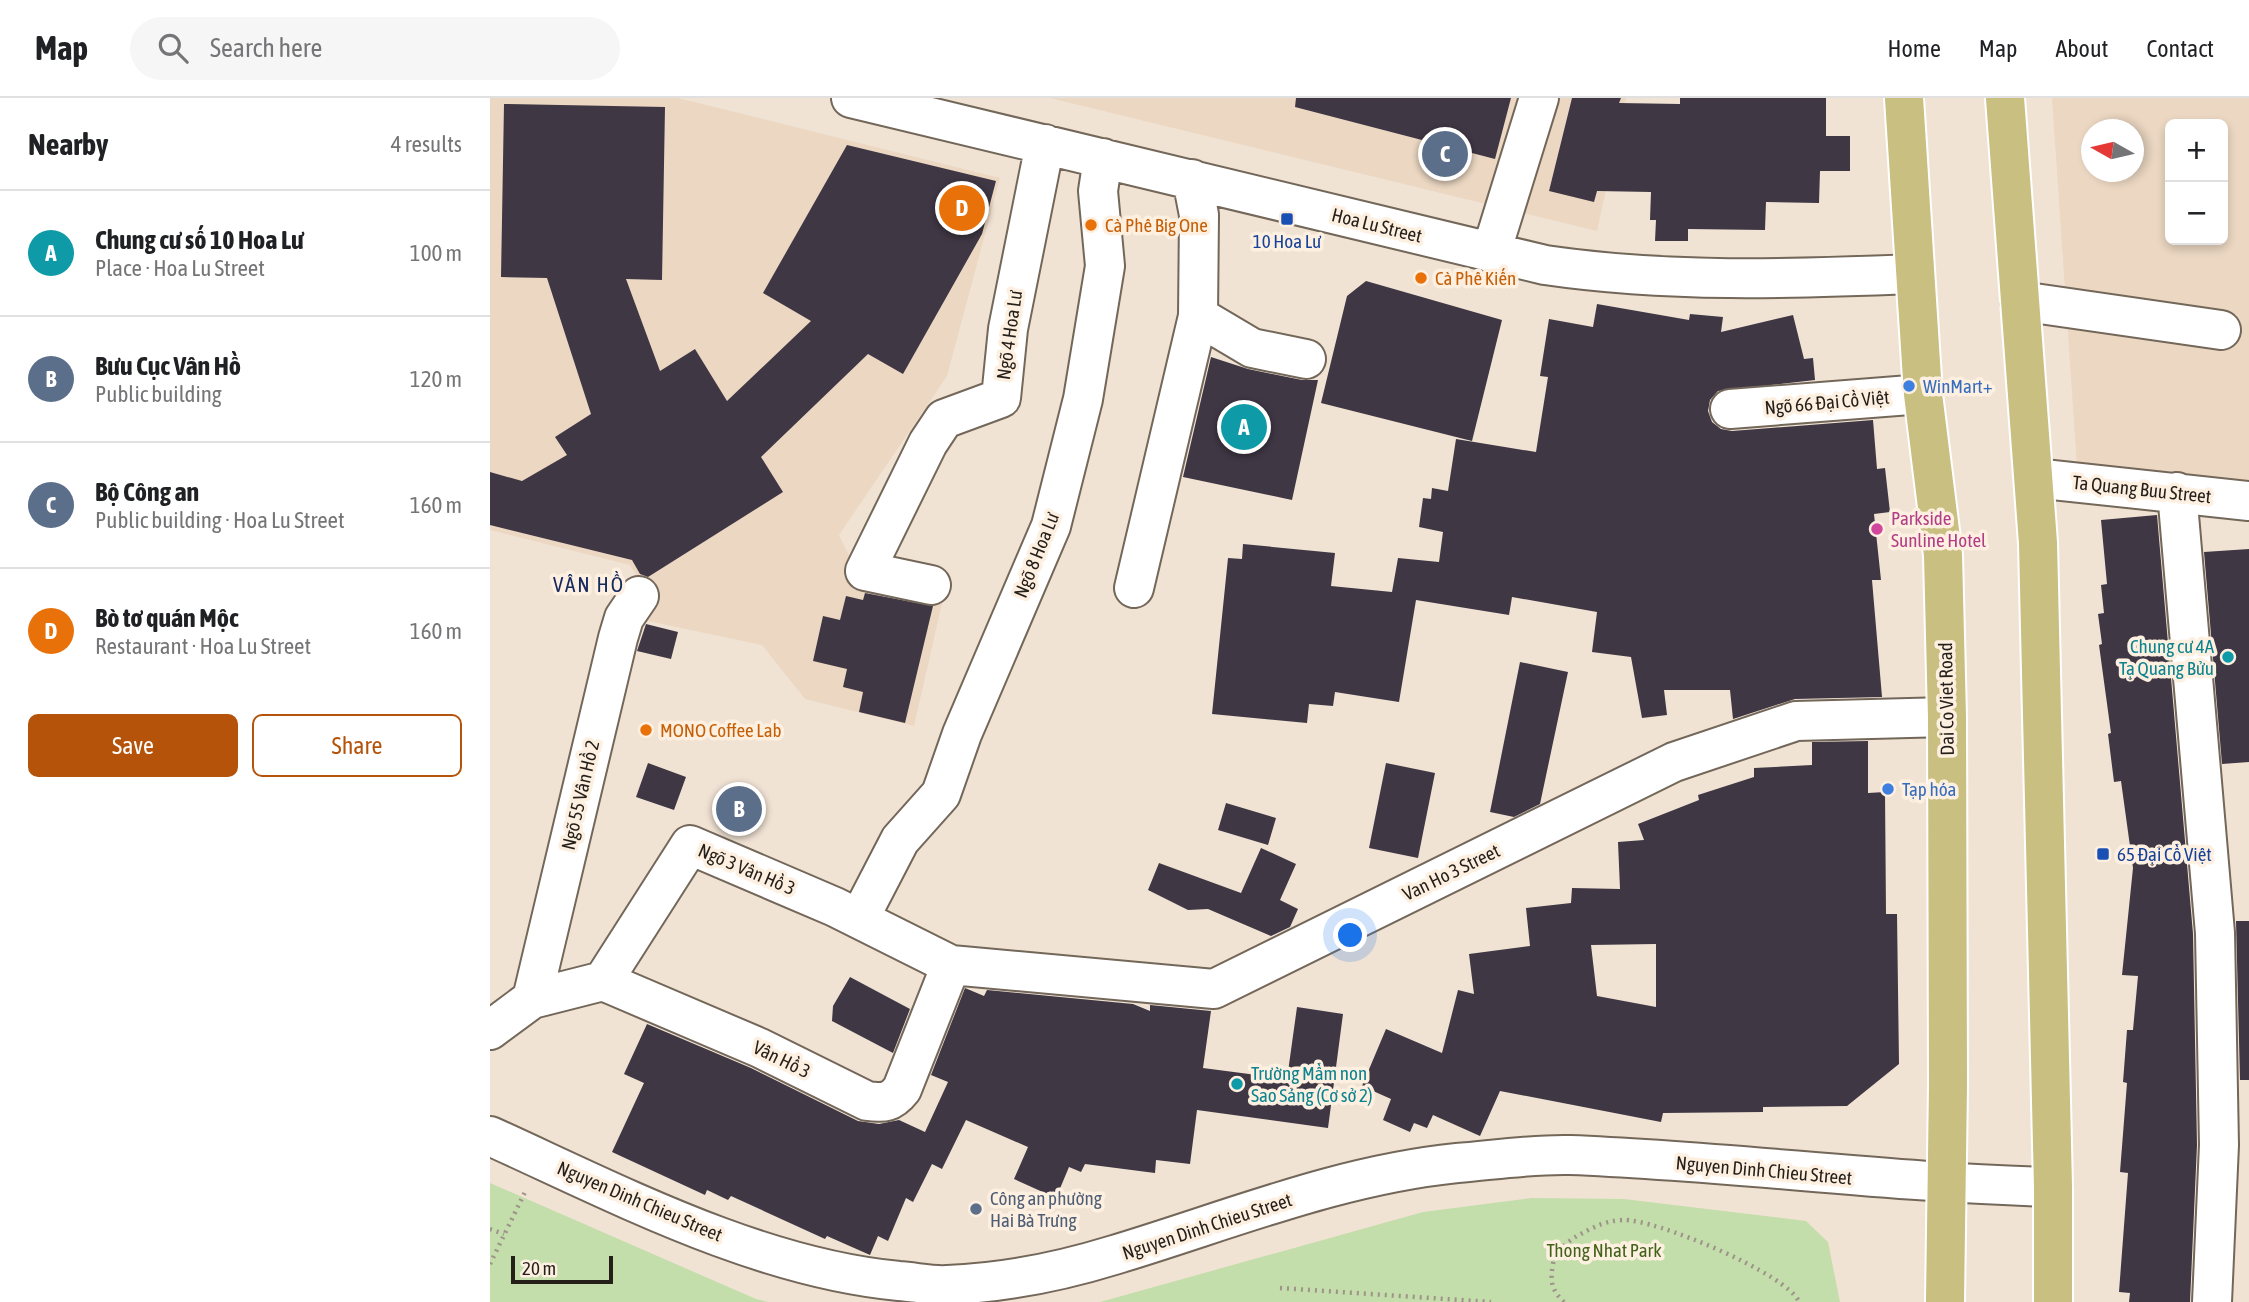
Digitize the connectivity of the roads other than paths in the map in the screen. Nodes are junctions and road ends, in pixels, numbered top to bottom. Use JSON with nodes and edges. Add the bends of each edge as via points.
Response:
{"nodes":[{"id":1,"x":851,"y":98,"type":"edge"},
{"id":2,"x":1539,"y":98,"type":"edge"},
{"id":3,"x":1904,"y":98,"type":"edge"},
{"id":4,"x":2005,"y":98,"type":"edge"},
{"id":5,"x":1045,"y":144,"type":"junction"},
{"id":6,"x":1103,"y":158,"type":"junction"},
{"id":7,"x":1192,"y":179,"type":"junction"},
{"id":8,"x":1491,"y":253,"type":"junction"},
{"id":9,"x":1914,"y":274,"type":"junction"},
{"id":10,"x":2020,"y":301,"type":"junction"},
{"id":11,"x":1198,"y":316,"type":"junction"},
{"id":12,"x":2221,"y":330,"type":"dead end"},
{"id":13,"x":1306,"y":359,"type":"dead end"},
{"id":14,"x":1923,"y":394,"type":"junction"},
{"id":15,"x":1730,"y":410,"type":"dead end"},
{"id":16,"x":2034,"y":478,"type":"junction"},
{"id":17,"x":2177,"y":492,"type":"junction"},
{"id":18,"x":2249,"y":501,"type":"edge"},
{"id":19,"x":931,"y":585,"type":"dead end"},
{"id":20,"x":1134,"y":588,"type":"dead end"},
{"id":21,"x":639,"y":596,"type":"dead end"},
{"id":22,"x":1947,"y":717,"type":"junction"},
{"id":23,"x":859,"y":919,"type":"junction"},
{"id":24,"x":951,"y":965,"type":"junction"},
{"id":25,"x":603,"y":981,"type":"junction"},
{"id":26,"x":531,"y":999,"type":"junction"},
{"id":27,"x":490,"y":1030,"type":"edge"},
{"id":28,"x":490,"y":1136,"type":"edge"},
{"id":29,"x":1948,"y":1184,"type":"junction"},
{"id":30,"x":2053,"y":1187,"type":"junction"},
{"id":31,"x":1945,"y":1302,"type":"edge"},
{"id":32,"x":2053,"y":1302,"type":"edge"},
{"id":33,"x":2212,"y":1302,"type":"edge"}],
"edges":[{"from":1,"to":5,"type":"street","name":"Hoa Lu Street"},
{"from":2,"to":8,"type":"street"},
{"from":3,"to":9,"type":"main road","name":"Dai Co Viet Road"},
{"from":4,"to":10,"type":"main road"},
{"from":5,"to":6,"type":"street","name":"Hoa Lu Street"},
{"from":5,"to":19,"type":"street","name":"Ngõ 4 Hoa Lư","via":[[1008,329],[1001,398],[944,419],[865,571]]},
{"from":6,"to":7,"type":"street","name":"Hoa Lu Street"},
{"from":6,"to":23,"type":"street","name":"Ngõ 8 Hoa Lư","via":[[1098,191],[1105,266],[1083,399],[1051,526],[941,794],[900,840]]},
{"from":7,"to":8,"type":"street","name":"Hoa Lu Street"},
{"from":7,"to":11,"type":"street","via":[[1199,215]]},
{"from":8,"to":9,"type":"street","name":"Hoa Lu Street","via":[[1597,273],[1697,279]]},
{"from":9,"to":14,"type":"main road","name":"Dai Co Viet Road"},
{"from":10,"to":12,"type":"street"},
{"from":10,"to":16,"type":"main road"},
{"from":11,"to":13,"type":"street","via":[[1252,348]]},
{"from":11,"to":20,"type":"street"},
{"from":14,"to":15,"type":"street","name":"Ngõ 66 Đại Cồ Việt"},
{"from":14,"to":22,"type":"main road","name":"Dai Co Viet Road","via":[[1943,555]]},
{"from":16,"to":17,"type":"street","name":"Ta Quang Buu Street"},
{"from":16,"to":30,"type":"main road"},
{"from":17,"to":18,"type":"street","name":"Ta Quang Buu Street"},
{"from":17,"to":33,"type":"street","via":[[2215,933],[2219,1145]]},
{"from":21,"to":26,"type":"street","name":"Ngõ 55 Vân Hồ 2","via":[[624,618],[618,638]]},
{"from":22,"to":24,"type":"street","name":"Van Ho 3 Street","via":[[1796,721],[1674,762],[1214,989]]},
{"from":22,"to":29,"type":"main road","name":"Dai Co Viet Road"},
{"from":23,"to":24,"type":"street","name":"Ngõ 3 Vân Hồ 3"},
{"from":23,"to":25,"type":"street","name":"Ngõ 3 Vân Hồ 3","via":[[690,845]]},
{"from":24,"to":25,"type":"street","name":"Vân Hồ 3","via":[[902,1089],[894,1100],[883,1103],[867,1101],[760,1048]]},
{"from":25,"to":26,"type":"street"},
{"from":26,"to":27,"type":"street"},
{"from":28,"to":29,"type":"street","name":"Nguyen Dinh Chieu Street","via":[[789,1261],[870,1278],[946,1285],[1111,1256],[1236,1214],[1368,1178],[1452,1164],[1566,1155]]},
{"from":29,"to":30,"type":"street","name":"Nguyen Dinh Chieu Street"},
{"from":29,"to":31,"type":"main road","name":"Dai Co Viet Road"},
{"from":30,"to":32,"type":"main road"}]}
